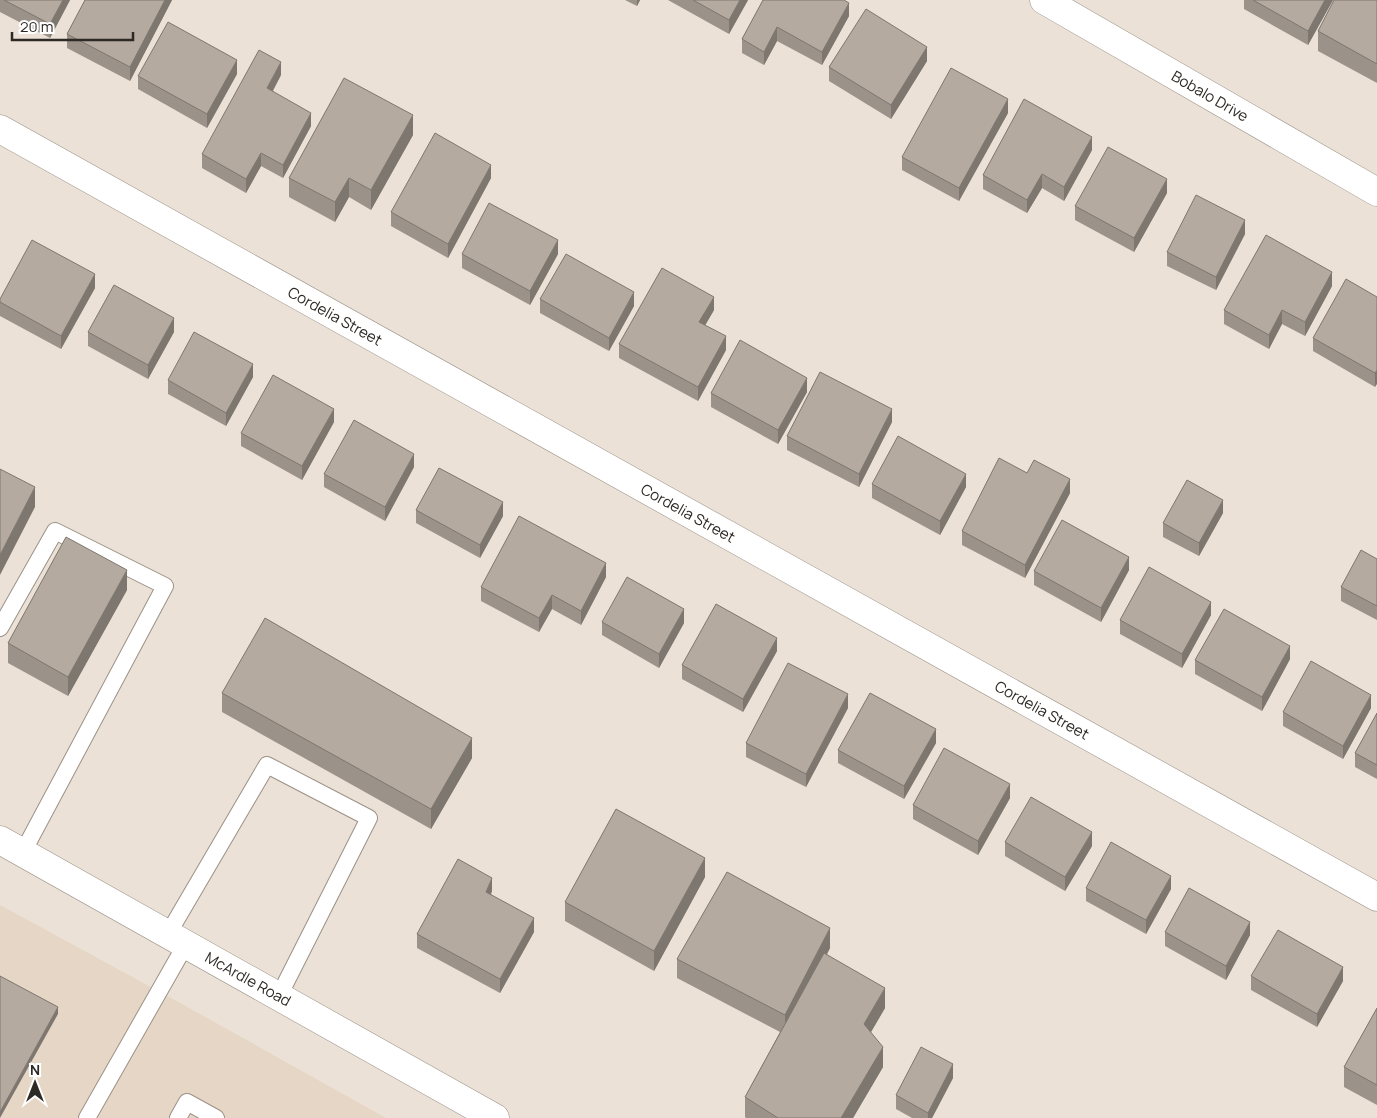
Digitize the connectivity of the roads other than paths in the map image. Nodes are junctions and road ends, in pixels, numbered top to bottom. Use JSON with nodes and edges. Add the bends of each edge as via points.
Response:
{"nodes":[{"id":1,"x":1044,"y":0,"type":"edge"},
{"id":2,"x":0,"y":129,"type":"edge"},
{"id":3,"x":1377,"y":192,"type":"edge"},
{"id":4,"x":0,"y":628,"type":"edge"},
{"id":5,"x":11,"y":846,"type":"edge"},
{"id":6,"x":1377,"y":897,"type":"edge"},
{"id":7,"x":177,"y":939,"type":"junction"},
{"id":8,"x":279,"y":996,"type":"junction"},
{"id":9,"x":87,"y":1118,"type":"edge"},
{"id":10,"x":178,"y":1118,"type":"edge"},
{"id":11,"x":216,"y":1118,"type":"edge"},
{"id":12,"x":495,"y":1118,"type":"edge"}],
"edges":[{"from":1,"to":3,"type":"street","name":"Bobalo Drive"},
{"from":2,"to":6,"type":"street","name":"Cordelia Street"},
{"from":4,"to":5,"type":"lane","via":[[56,531],[165,586]]},
{"from":5,"to":7,"type":"street","name":"McArdle Road"},
{"from":7,"to":8,"type":"street","name":"McArdle Road"},
{"from":7,"to":8,"type":"lane","via":[[266,765],[369,818]]},
{"from":7,"to":9,"type":"lane"},
{"from":8,"to":12,"type":"street","name":"McArdle Road"},
{"from":10,"to":11,"type":"lane","via":[[187,1102]]}]}
